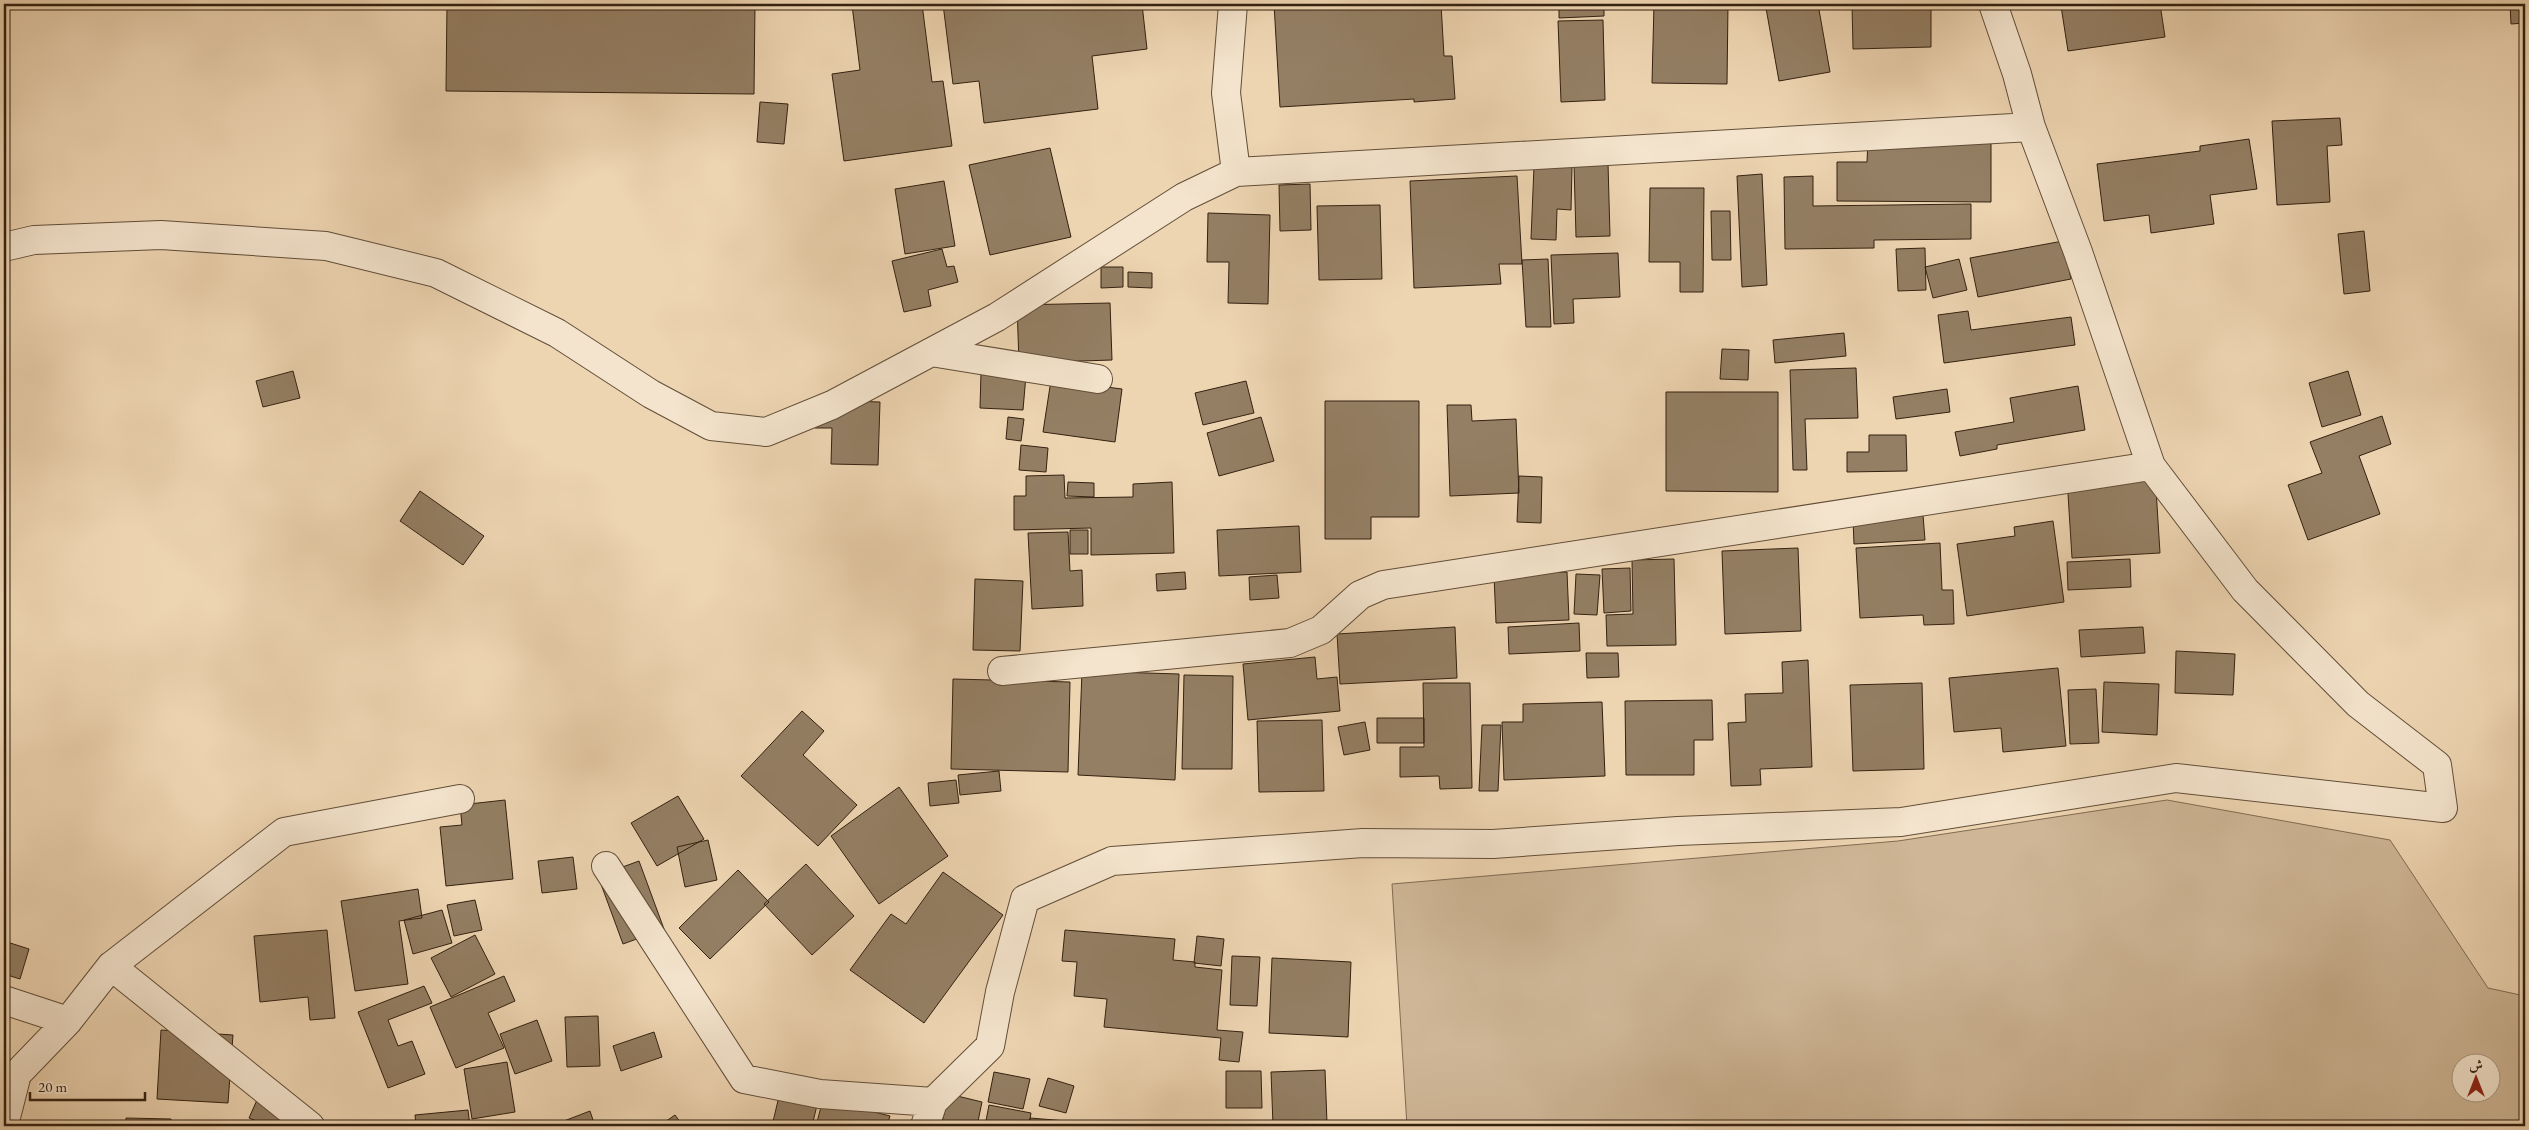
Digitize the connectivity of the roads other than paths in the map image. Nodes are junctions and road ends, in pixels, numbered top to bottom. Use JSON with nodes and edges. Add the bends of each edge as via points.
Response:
{"nodes":[{"id":1,"x":1233,"y":4,"type":"edge"},
{"id":2,"x":1993,"y":4,"type":"edge"},
{"id":3,"x":2031,"y":127,"type":"junction"},
{"id":4,"x":1236,"y":172,"type":"junction"},
{"id":5,"x":4,"y":247,"type":"edge"},
{"id":6,"x":931,"y":352,"type":"junction"},
{"id":7,"x":1098,"y":379,"type":"dead end"},
{"id":8,"x":2151,"y":466,"type":"junction"},
{"id":9,"x":1002,"y":671,"type":"dead end"},
{"id":10,"x":460,"y":800,"type":"dead end"},
{"id":11,"x":606,"y":866,"type":"dead end"},
{"id":12,"x":112,"y":966,"type":"junction"},
{"id":13,"x":4,"y":1000,"type":"edge"},
{"id":14,"x":68,"y":1021,"type":"junction"},
{"id":15,"x":929,"y":1114,"type":"edge"},
{"id":16,"x":4,"y":1125,"type":"edge"},
{"id":17,"x":310,"y":1126,"type":"edge"}],
"edges":[{"from":1,"to":4,"type":"street","via":[[1226,93]]},
{"from":2,"to":3,"type":"street"},
{"from":3,"to":4,"type":"street"},
{"from":3,"to":8,"type":"street","via":[[2078,252]]},
{"from":4,"to":6,"type":"street","via":[[1184,197],[997,317]]},
{"from":5,"to":6,"type":"street","via":[[34,240],[161,235],[326,246],[436,273],[557,333],[651,394],[711,426],[766,432],[832,405]]},
{"from":6,"to":7,"type":"street"},
{"from":8,"to":9,"type":"street","via":[[1382,585],[1360,595],[1321,630],[1290,643]]},
{"from":8,"to":15,"type":"street","via":[[2245,590],[2358,704],[2437,765],[2443,808],[2176,778],[1901,822],[1678,831],[1493,844],[1363,843],[1112,861],[1024,899],[990,1046]]},
{"from":10,"to":12,"type":"street","via":[[284,832]]},
{"from":11,"to":15,"type":"street","via":[[744,1079]]},
{"from":12,"to":14,"type":"street"},
{"from":12,"to":17,"type":"street"},
{"from":13,"to":14,"type":"street"},
{"from":14,"to":16,"type":"street","via":[[17,1074]]}]}
